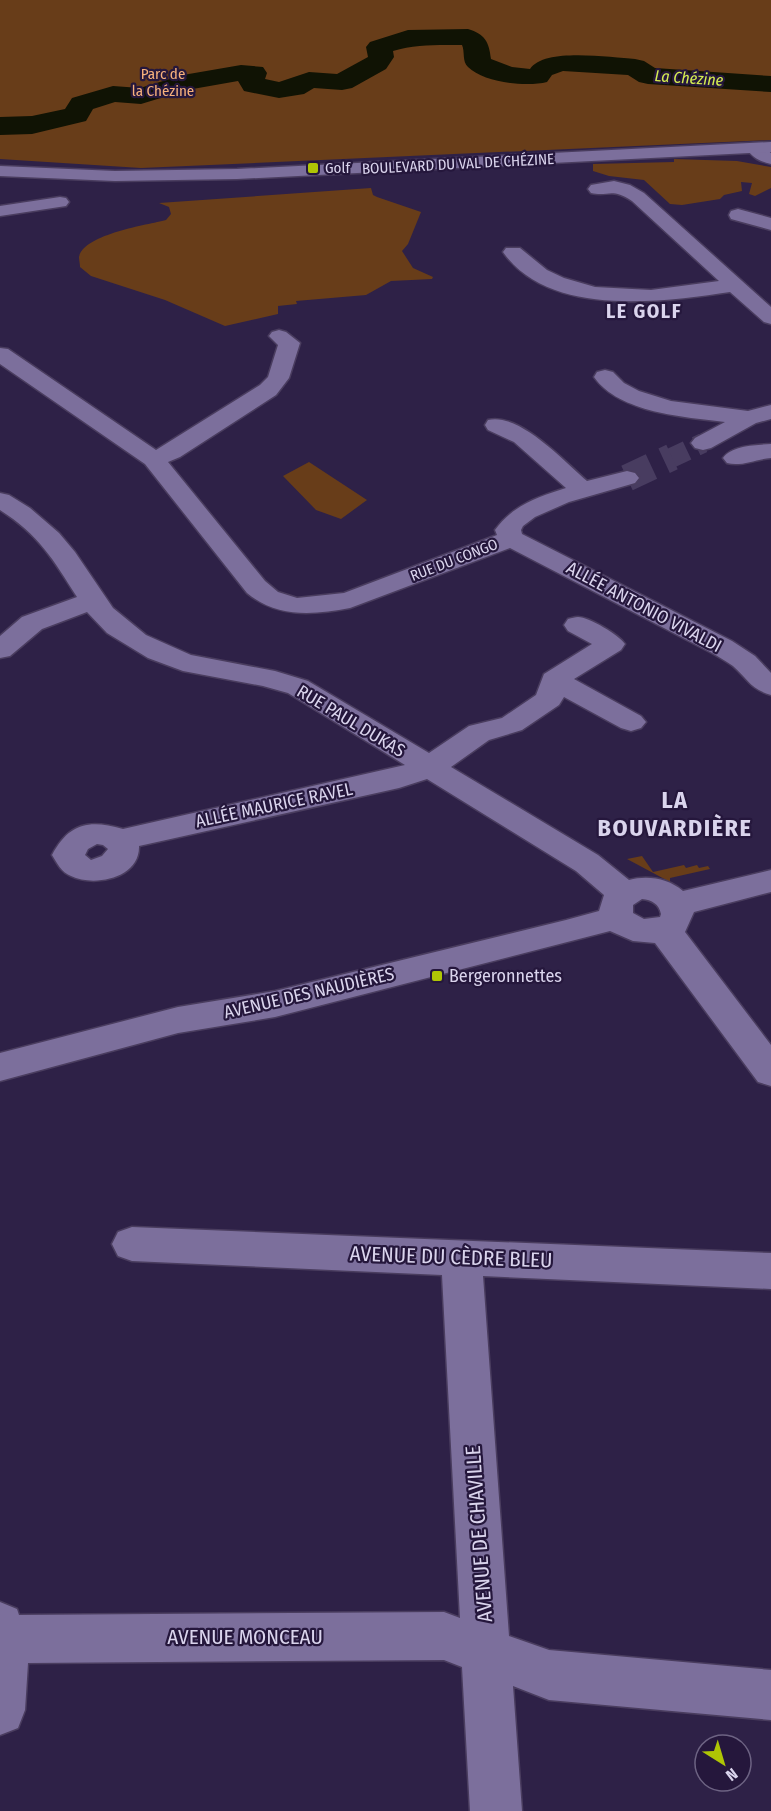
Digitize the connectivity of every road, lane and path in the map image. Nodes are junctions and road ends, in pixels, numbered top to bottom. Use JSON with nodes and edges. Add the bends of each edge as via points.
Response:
{"nodes":[{"id":1,"x":763,"y":148,"type":"edge"},
{"id":2,"x":771,"y":159,"type":"edge"},
{"id":3,"x":0,"y":171,"type":"edge"},
{"id":4,"x":597,"y":189,"type":"dead end"},
{"id":5,"x":60,"y":202,"type":"dead end"},
{"id":6,"x":0,"y":211,"type":"edge"},
{"id":7,"x":738,"y":215,"type":"dead end"},
{"id":8,"x":771,"y":224,"type":"edge"},
{"id":9,"x":513,"y":252,"type":"dead end"},
{"id":10,"x":734,"y":285,"type":"junction"},
{"id":11,"x":771,"y":318,"type":"edge"},
{"id":12,"x":279,"y":336,"type":"dead end"},
{"id":13,"x":0,"y":354,"type":"edge"},
{"id":14,"x":605,"y":377,"type":"dead end"},
{"id":15,"x":771,"y":412,"type":"edge"},
{"id":16,"x":748,"y":418,"type":"junction"},
{"id":17,"x":496,"y":425,"type":"dead end"},
{"id":18,"x":703,"y":443,"type":"tunnel mouth"},
{"id":19,"x":771,"y":451,"type":"edge"},
{"id":20,"x":153,"y":459,"type":"junction"},
{"id":21,"x":735,"y":459,"type":"tunnel mouth"},
{"id":22,"x":627,"y":478,"type":"tunnel mouth"},
{"id":23,"x":584,"y":491,"type":"junction"},
{"id":24,"x":0,"y":500,"type":"edge"},
{"id":25,"x":510,"y":538,"type":"junction"},
{"id":26,"x":91,"y":601,"type":"junction"},
{"id":27,"x":578,"y":625,"type":"dead end"},
{"id":28,"x":0,"y":650,"type":"edge"},
{"id":29,"x":554,"y":680,"type":"junction"},
{"id":30,"x":771,"y":686,"type":"edge"},
{"id":31,"x":630,"y":722,"type":"dead end"},
{"id":32,"x":428,"y":768,"type":"junction"},
{"id":33,"x":120,"y":840,"type":"dead end"},
{"id":34,"x":771,"y":881,"type":"edge"},
{"id":35,"x":621,"y":905,"type":"junction"},
{"id":36,"x":669,"y":918,"type":"junction"},
{"id":37,"x":0,"y":1067,"type":"edge"},
{"id":38,"x":771,"y":1072,"type":"edge"},
{"id":39,"x":132,"y":1244,"type":"dead end"},
{"id":40,"x":461,"y":1258,"type":"junction"},
{"id":41,"x":771,"y":1271,"type":"edge"},
{"id":42,"x":2,"y":1634,"type":"edge"},
{"id":43,"x":487,"y":1652,"type":"junction"},
{"id":44,"x":771,"y":1695,"type":"edge"},
{"id":45,"x":0,"y":1710,"type":"edge"},
{"id":46,"x":496,"y":1811,"type":"edge"}],
"edges":[{"from":1,"to":2,"type":"street","via":[[760,154]]},
{"from":1,"to":3,"type":"street","name":"BOULEVARD DU VAL DE CHÉZINE","via":[[214,175]]},
{"from":4,"to":10,"type":"street","via":[[622,187],[638,196]]},
{"from":5,"to":6,"type":"street"},
{"from":7,"to":8,"type":"street"},
{"from":9,"to":10,"type":"street","via":[[523,265],[555,281],[618,295],[650,296]]},
{"from":10,"to":11,"type":"street"},
{"from":12,"to":20,"type":"street","via":[[289,343],[278,378],[268,390],[172,452]]},
{"from":13,"to":20,"type":"street"},
{"from":14,"to":16,"type":"street","via":[[611,386],[654,403]]},
{"from":15,"to":16,"type":"street"},
{"from":16,"to":18,"type":"street"},
{"from":17,"to":23,"type":"street","via":[[522,437]]},
{"from":19,"to":21,"type":"street"},
{"from":20,"to":25,"type":"street","name":"RUE DU CONGO","via":[[256,587],[269,598],[296,606],[350,600]]},
{"from":22,"to":23,"type":"street","name":"RUE DU CONGO"},
{"from":23,"to":25,"type":"street","name":"RUE DU CONGO","via":[[550,501],[516,518],[508,530]]},
{"from":24,"to":26,"type":"street","name":"RUE PAUL DUKAS","via":[[51,540],[73,568]]},
{"from":25,"to":30,"type":"street","name":"ALLÉE ANTONIO VIVALDI","via":[[722,647]]},
{"from":26,"to":28,"type":"street","via":[[32,623]]},
{"from":26,"to":32,"type":"street","name":"RUE PAUL DUKAS","via":[[115,625],[147,646],[187,663],[262,675],[298,687]]},
{"from":27,"to":29,"type":"street","via":[[610,644]]},
{"from":29,"to":31,"type":"street"},
{"from":29,"to":32,"type":"street","name":"ALLÉE MAURICE RAVEL","via":[[549,699],[512,724],[479,733]]},
{"from":32,"to":33,"type":"street","name":"ALLÉE MAURICE RAVEL","via":[[399,778]]},
{"from":32,"to":35,"type":"street","name":"RUE PAUL DUKAS","via":[[586,863]]},
{"from":34,"to":36,"type":"street"},
{"from":35,"to":36,"type":"street","name":"RUE PAUL DUKAS","via":[[626,925],[637,931],[651,933]]},
{"from":35,"to":37,"type":"street","name":"AVENUE DES NAUDIÈRES","via":[[578,929],[274,1004],[178,1020]]},
{"from":36,"to":38,"type":"street","via":[[681,950]]},
{"from":39,"to":40,"type":"street","name":"AVENUE DU CÈDRE BLEU"},
{"from":40,"to":41,"type":"street","name":"AVENUE DU CÈDRE BLEU"},
{"from":40,"to":43,"type":"street","name":"AVENUE DE CHAVILLE"},
{"from":42,"to":43,"type":"street","name":"AVENUE MONCEAU","via":[[444,1636]]},
{"from":42,"to":45,"type":"street"},
{"from":43,"to":44,"type":"street","name":"AVENUE MONCEAU","via":[[549,1675]]},
{"from":43,"to":46,"type":"street","name":"AVENUE DE CHAVILLE"}]}
